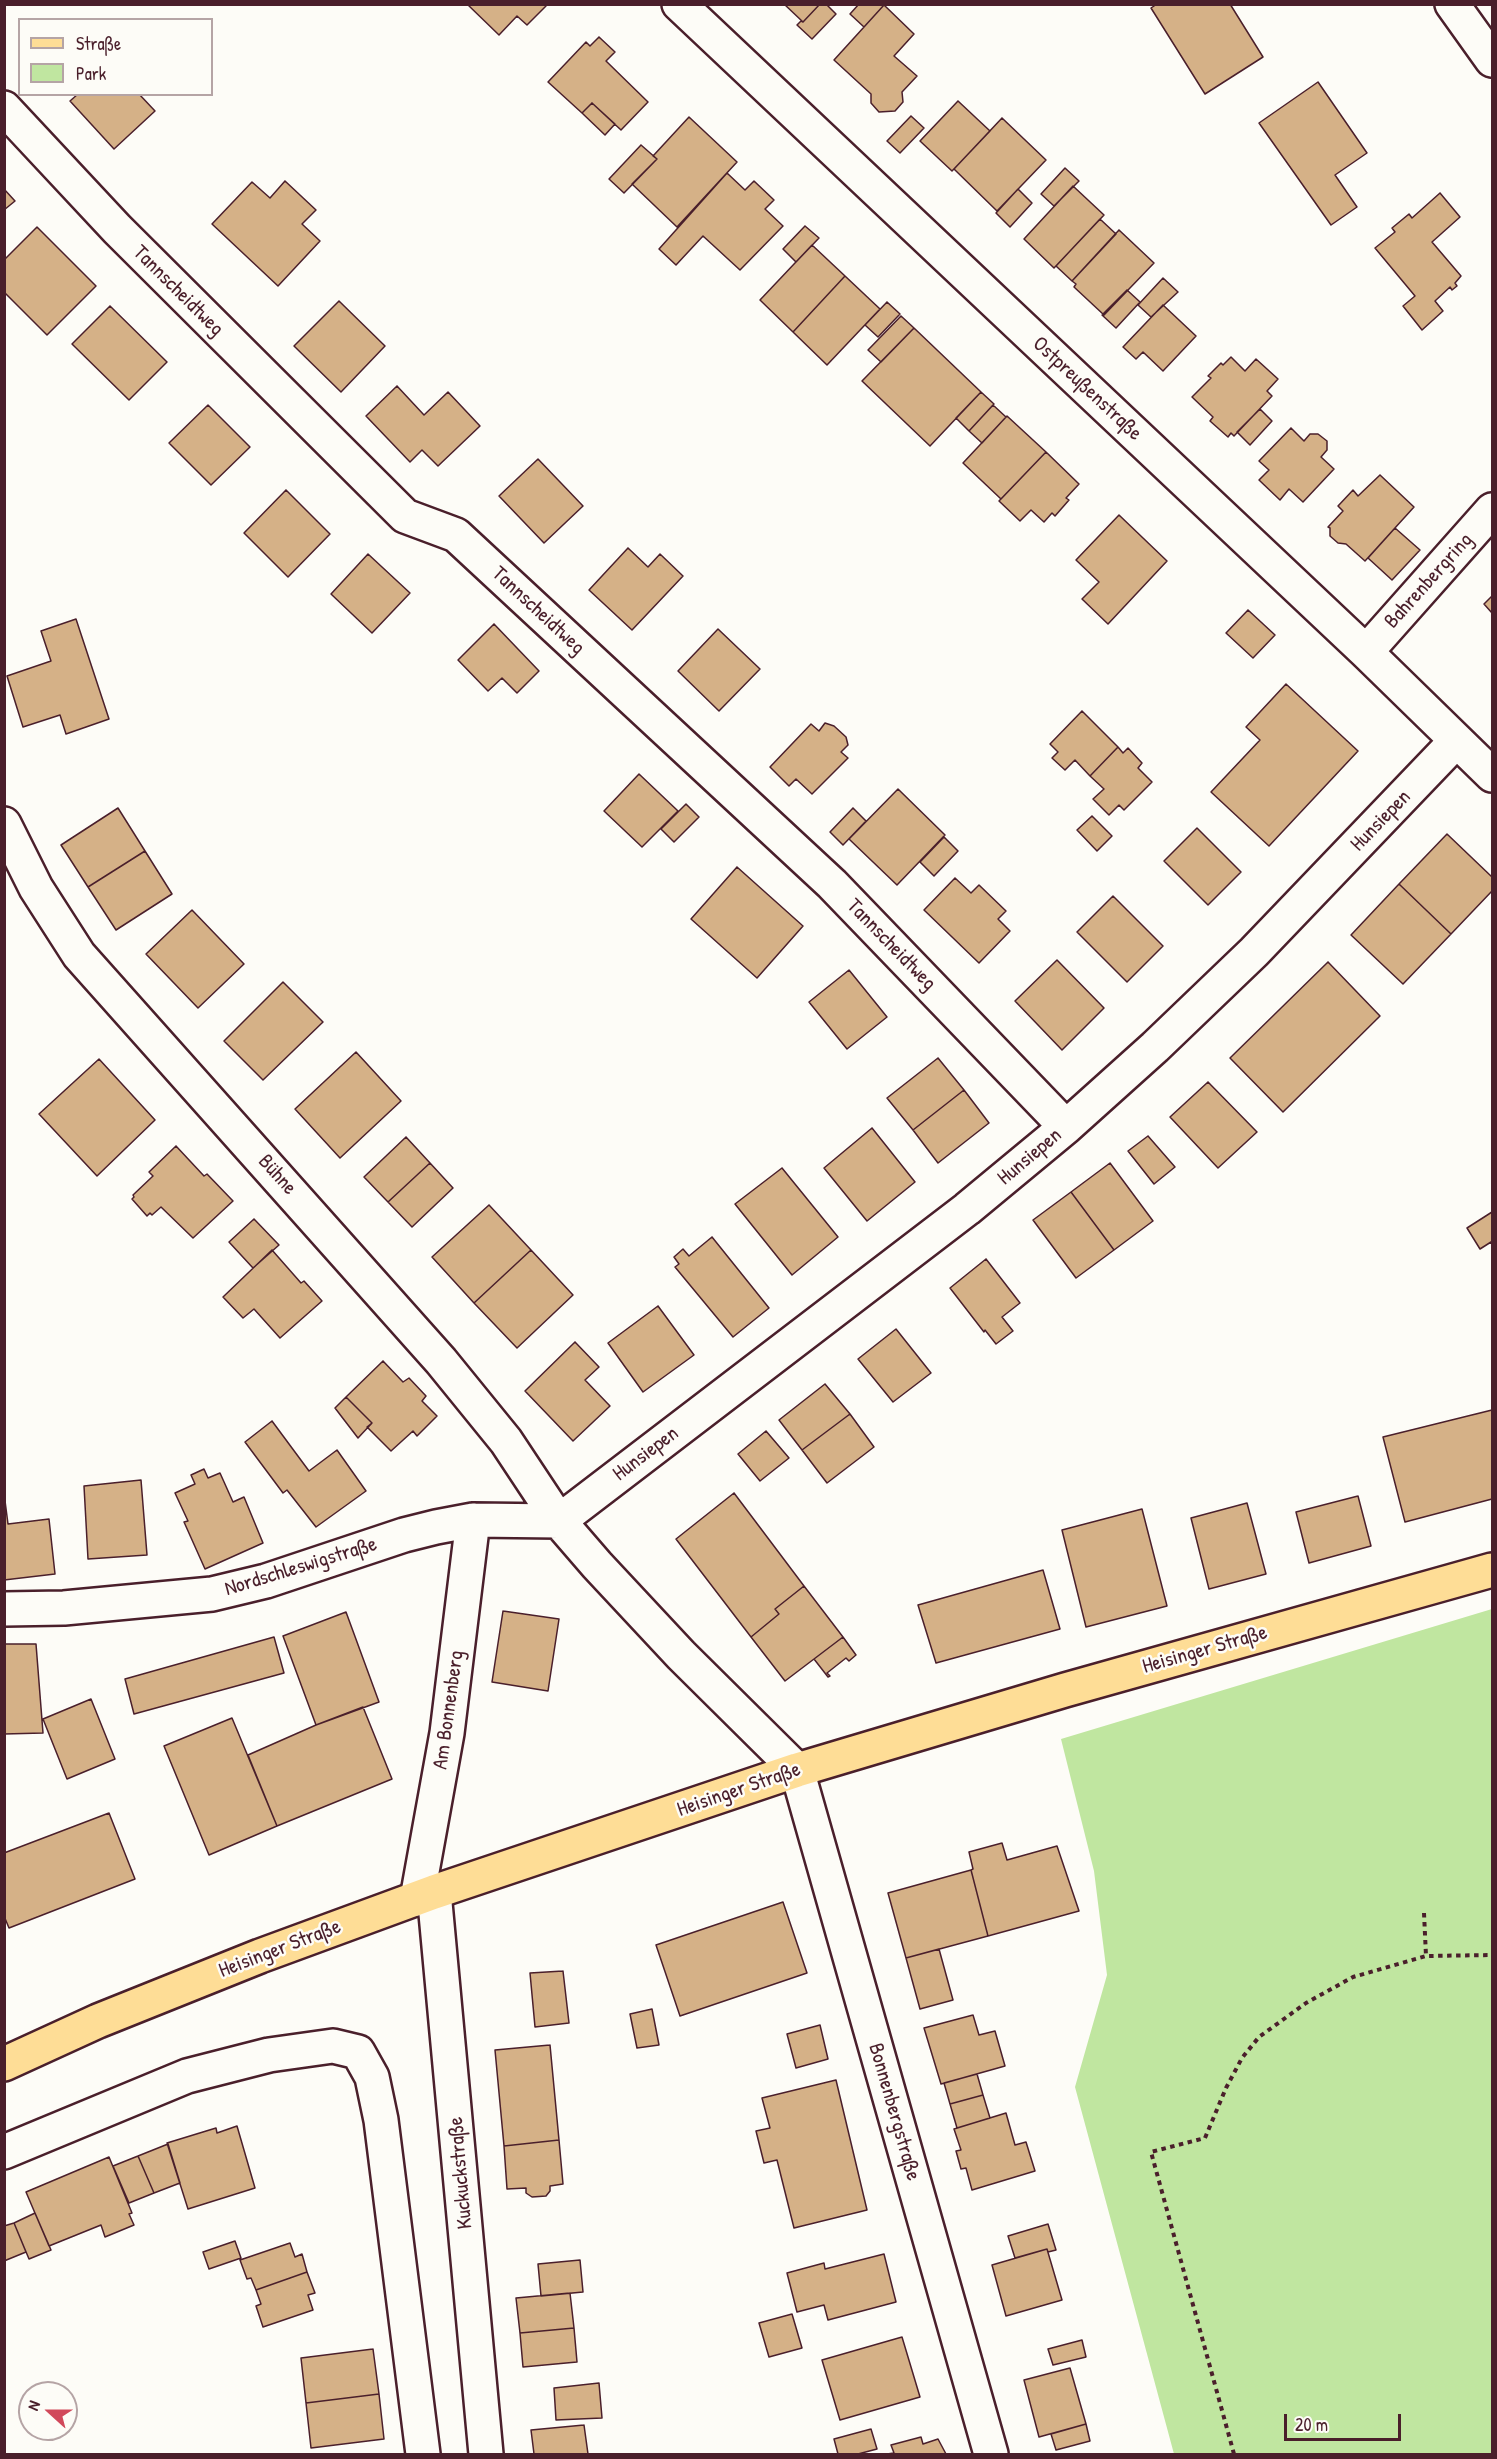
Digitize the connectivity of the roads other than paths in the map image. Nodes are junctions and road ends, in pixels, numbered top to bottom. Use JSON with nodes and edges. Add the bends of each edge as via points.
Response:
{"nodes":[{"id":1,"x":679,"y":4,"type":"edge"},
{"id":2,"x":1452,"y":4,"type":"edge"},
{"id":3,"x":1492,"y":60,"type":"edge"},
{"id":4,"x":4,"y":108,"type":"edge"},
{"id":5,"x":1492,"y":510,"type":"edge"},
{"id":6,"x":1366,"y":652,"type":"junction"},
{"id":7,"x":1456,"y":741,"type":"junction"},
{"id":8,"x":1492,"y":775,"type":"edge"},
{"id":9,"x":4,"y":824,"type":"edge"},
{"id":10,"x":1066,"y":1127,"type":"junction"},
{"id":11,"x":473,"y":1520,"type":"junction"},
{"id":12,"x":559,"y":1521,"type":"junction"},
{"id":13,"x":1492,"y":1570,"type":"edge"},
{"id":14,"x":4,"y":1609,"type":"edge"},
{"id":15,"x":797,"y":1770,"type":"junction"},
{"id":16,"x":426,"y":1895,"type":"junction"},
{"id":17,"x":4,"y":2064,"type":"edge"},
{"id":18,"x":4,"y":2152,"type":"edge"},
{"id":19,"x":423,"y":2454,"type":"edge"},
{"id":20,"x":486,"y":2454,"type":"edge"},
{"id":21,"x":991,"y":2454,"type":"edge"}],
"edges":[{"from":1,"to":6,"type":"street","name":"Ostpreußenstraße"},
{"from":2,"to":3,"type":"street"},
{"from":4,"to":10,"type":"street","name":"Tannscheidtweg","via":[[117,229],[405,516],[456,535],[474,551],[832,884]]},
{"from":5,"to":6,"type":"street","name":"Bahrenbergring"},
{"from":6,"to":7,"type":"street","name":"Ostpreußenstraße"},
{"from":7,"to":8,"type":"street","name":"Ostpreußenstraße"},
{"from":7,"to":10,"type":"street","name":"Hunsiepen","via":[[1254,952]]},
{"from":9,"to":12,"type":"street","name":"Bühne","via":[[36,888],[79,955],[441,1361],[506,1441]]},
{"from":10,"to":12,"type":"street","name":"Hunsiepen","via":[[967,1209]]},
{"from":11,"to":12,"type":"street","name":"Nordschleswigstraße"},
{"from":11,"to":14,"type":"street","name":"Nordschleswigstraße","via":[[404,1535],[266,1581],[212,1594],[64,1608]]},
{"from":11,"to":16,"type":"street","name":"Am Bonnenberg"},
{"from":12,"to":15,"type":"street","via":[[681,1655]]},
{"from":13,"to":15,"type":"main road","name":"Heisinger Straße"},
{"from":15,"to":16,"type":"main road","name":"Heisinger Straße"},
{"from":15,"to":21,"type":"street","name":"Bonnenbergstraße"},
{"from":16,"to":17,"type":"main road","name":"Heisinger Straße","via":[[191,1983]]},
{"from":16,"to":20,"type":"street","name":"Kuckuckstraße"},
{"from":18,"to":19,"type":"street","via":[[187,2076],[269,2055],[333,2046],[358,2052],[372,2077],[381,2120]]}]}
